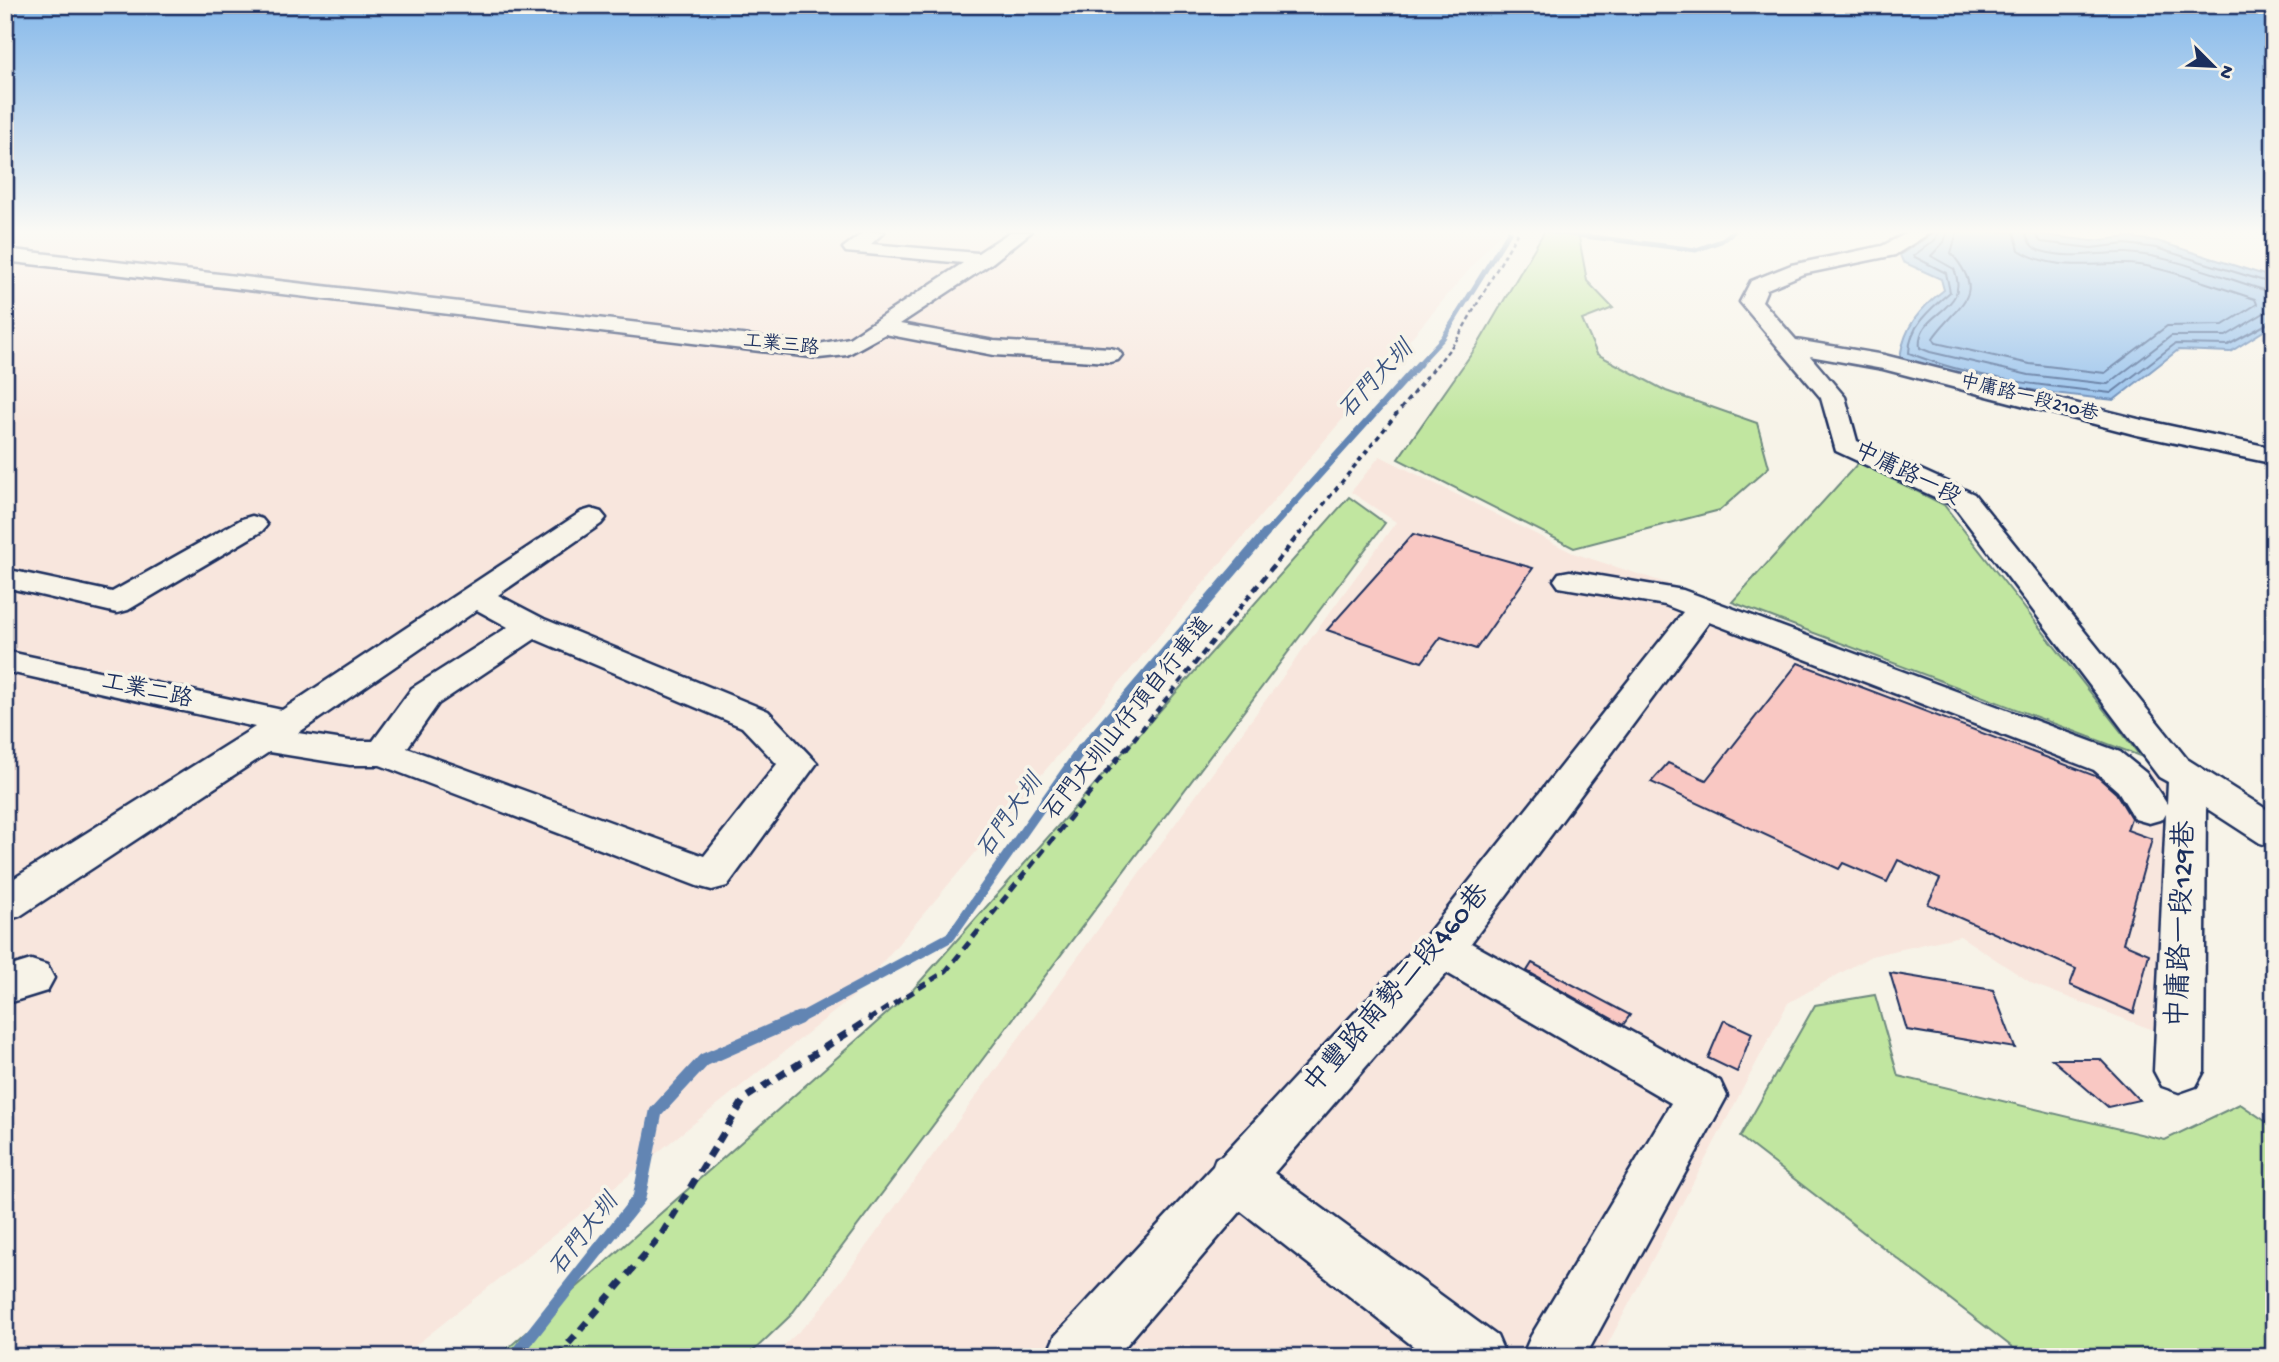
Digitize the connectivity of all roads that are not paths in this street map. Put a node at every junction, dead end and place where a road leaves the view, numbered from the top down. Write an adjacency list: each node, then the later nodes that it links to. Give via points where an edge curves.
1 (349, 296): 4 (street, 工業三路, via 819,351 839,350)
2 (927, 296): 4 (street, 工業三路)
3 (1754, 296): 5 (street, 中庸路一段, via 1751,303)
4 (878, 326): 6 (street, via 995,348)
5 (1791, 346): 7 (street, 中庸路一段210巷, via 1884,362 2137,427); 18 (street, 中庸路一段, via 1833,397 1846,445 1964,500 2173,768)
6 (1110, 355)
7 (2266, 454)
8 (591, 518): 12 (street)
9 (252, 525): 10 (street, via 117,603)
10 (5, 578)
11 (1570, 580): 13 (street, via 1672,597)
12 (475, 596): 14 (street); 16 (street)
13 (1702, 609): 19 (street, via 2108,761 2145,796); 22 (street, 中豐路南勢二段460巷)
14 (532, 626): 17 (street, via 425,696); 17 (street, via 755,719 798,764 712,875)
15 (5, 661): 16 (street, 工業二路)
16 (275, 731): 17 (street, 工業二路, via 350,753); 21 (street)
17 (384, 753)
18 (2187, 777): 20 (street, 中庸路一段); 23 (street, 中庸路一段129巷)
19 (2149, 809)
20 (2274, 833)
21 (5, 905)
22 (1442, 948): 24 (street, 中豐路南勢二段460巷); 27 (street, via 1702,1096)
23 (2179, 1071)
24 (1235, 1175): 25 (street, 中豐路南勢二段460巷); 26 (street)
25 (1076, 1357)
26 (1476, 1357)
27 (1552, 1357)

